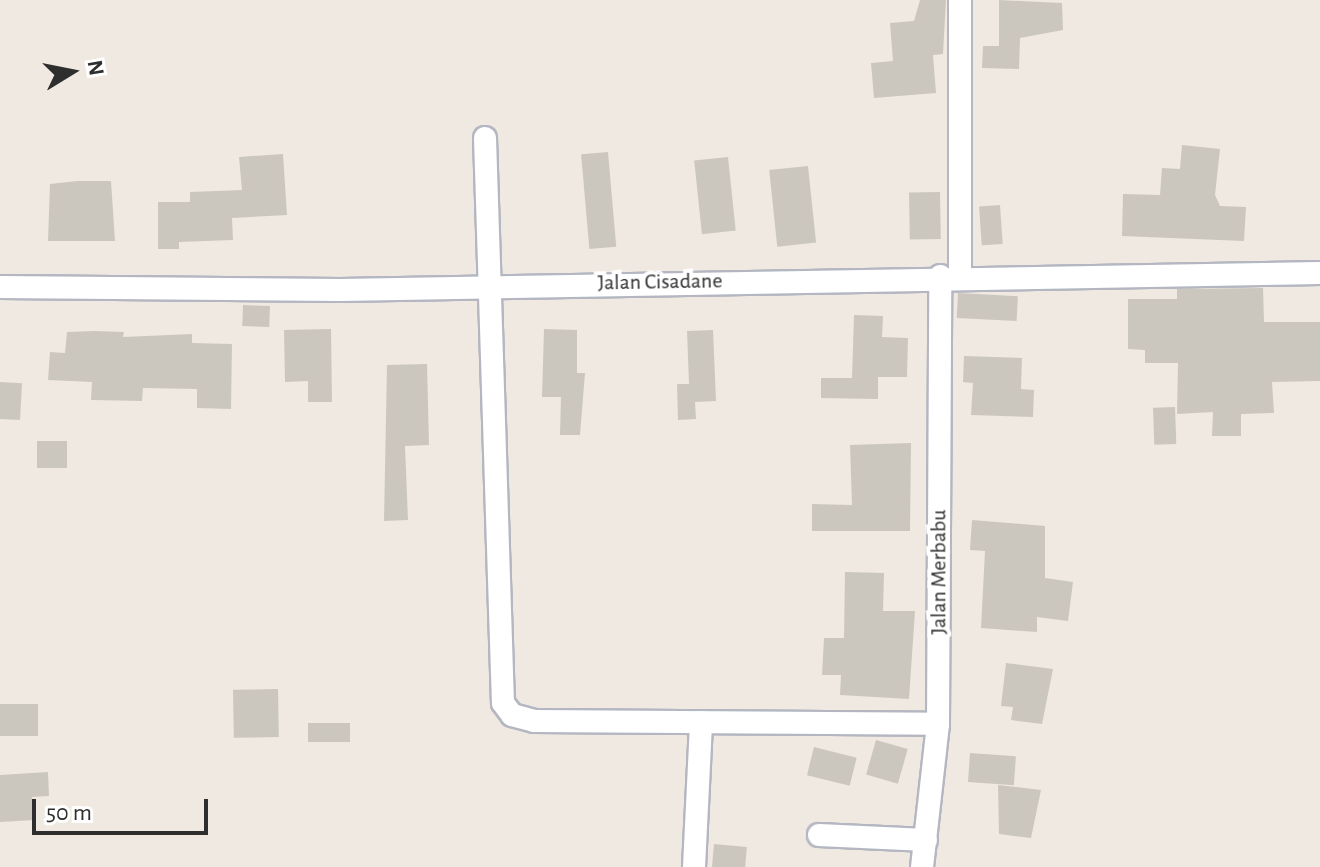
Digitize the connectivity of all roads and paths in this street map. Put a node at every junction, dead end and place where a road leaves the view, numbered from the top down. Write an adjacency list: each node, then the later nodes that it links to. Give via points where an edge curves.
1 (960, 0): 4 (street, Jalan Merbabu)
2 (485, 138): 5 (street)
3 (1320, 273): 4 (street, Jalan Cisadane)
4 (950, 277): 5 (street, Jalan Cisadane); 8 (street, Jalan Merbabu)
5 (490, 286): 6 (street, Jalan Cisadane); 7 (street, via 503,703 512,715 534,721)
6 (0, 287)
7 (701, 722): 8 (street); 11 (street)
8 (938, 724): 10 (street, Jalan Merbabu)
9 (819, 835): 10 (street)
10 (926, 840): 12 (street, Jalan Merbabu)
11 (694, 867)
12 (922, 867)

